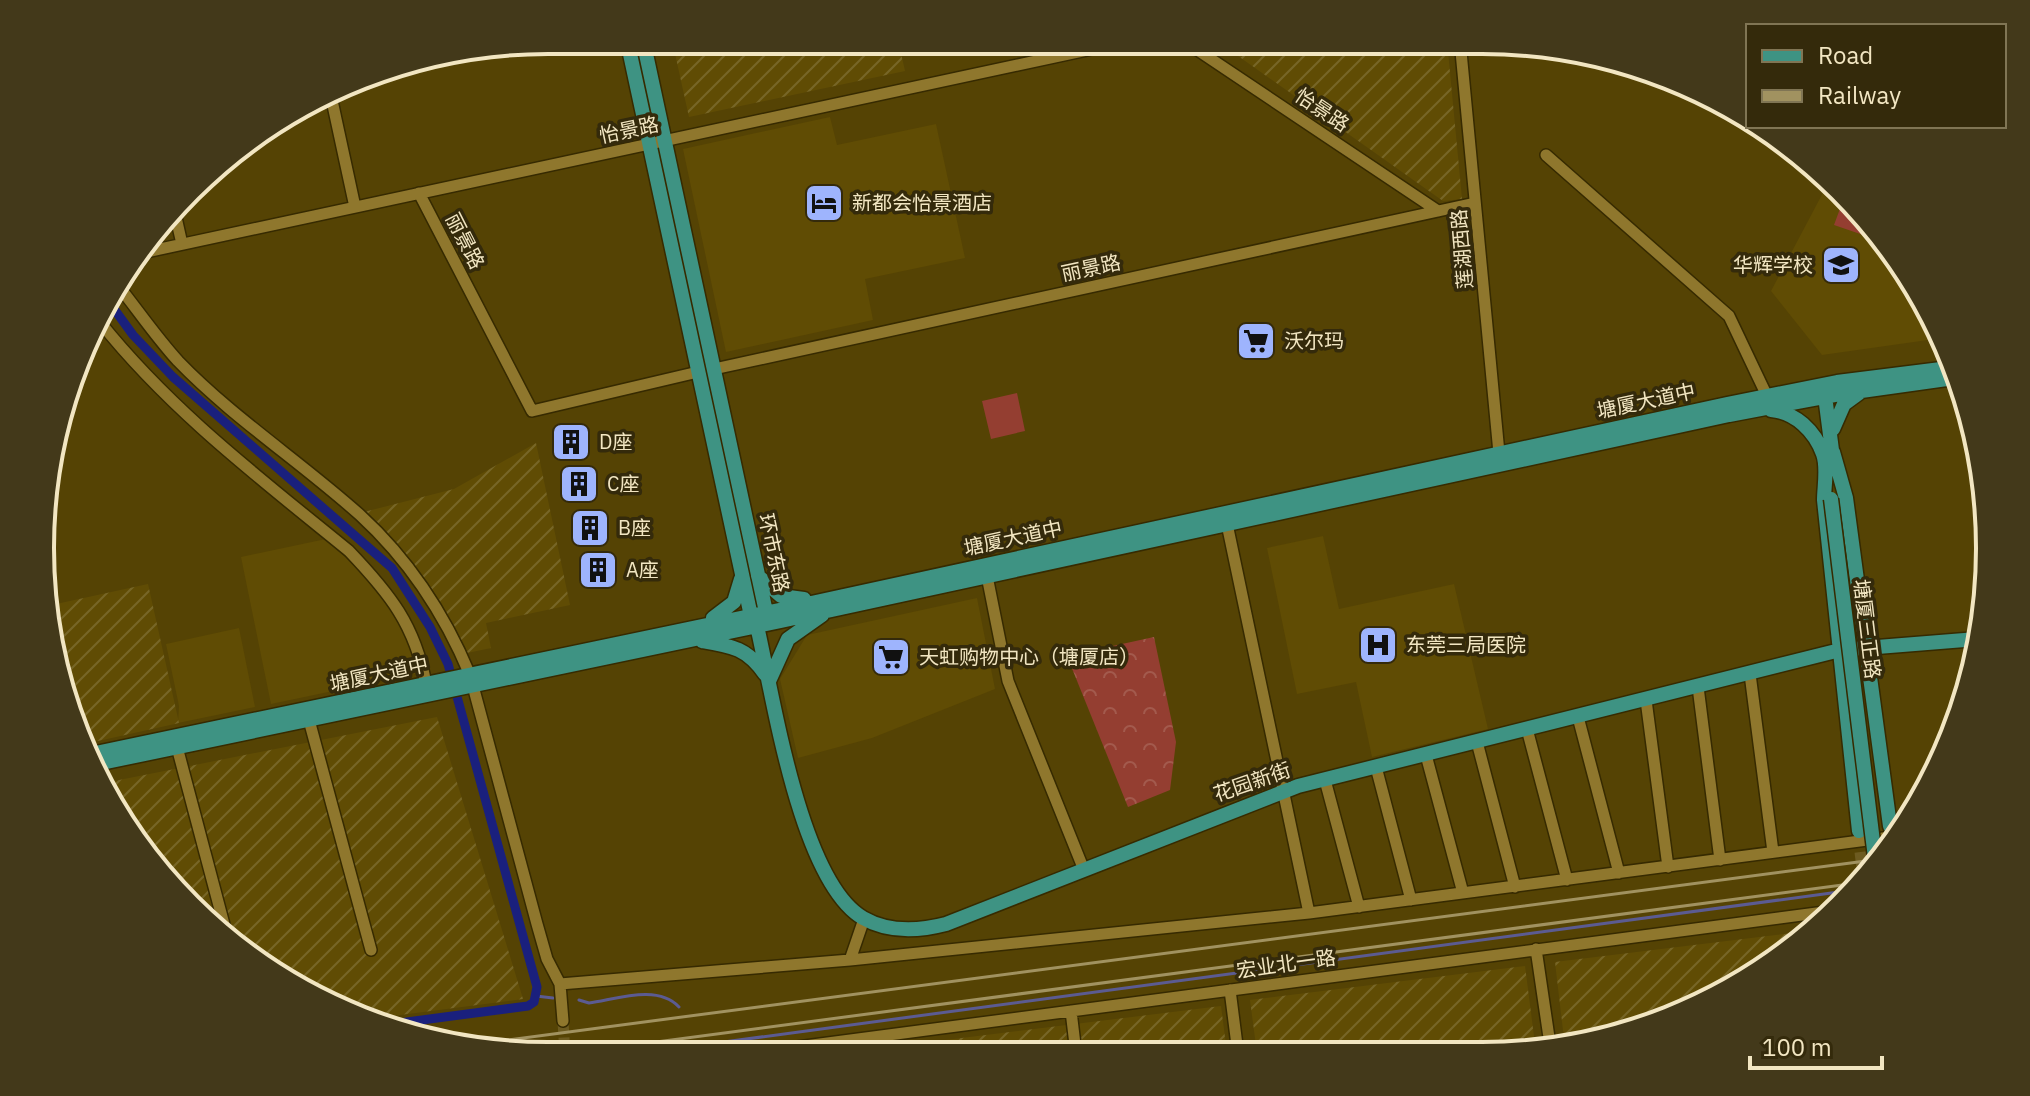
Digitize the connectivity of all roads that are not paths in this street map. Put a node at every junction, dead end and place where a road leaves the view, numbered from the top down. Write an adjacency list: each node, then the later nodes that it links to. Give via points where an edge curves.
1 (630, 54): 8 (main road, 环市东路)
2 (646, 54): 7 (main road, 环市东路)
3 (1069, 54): 7 (street, 怡景路)
4 (1209, 54): 13 (street, 怡景路)
5 (1461, 54): 11 (street, 莲湖西路)
6 (333, 104): 12 (street)
7 (665, 141): 8 (street, 怡景路); 20 (main road, 环市东路)
8 (649, 144): 10 (street, 怡景路); 20 (main road, 环市东路)
9 (1546, 155): 23 (street, via 1729,316)
10 (419, 193): 12 (street, 怡景路); 20 (street, 丽景路, via 532,411)
11 (1475, 203): 13 (street, 丽景路); 27 (street, 莲湖西路)
12 (355, 207): 15 (street, 怡景路)
13 (1438, 211): 20 (street, 丽景路)
14 (177, 222): 15 (street)
15 (182, 244): 16 (street, 怡景路)
16 (154, 250)
17 (125, 294): 41 (street, via 177,359 360,516 393,551 431,601)
18 (106, 329): 43 (street, via 152,383 369,573 409,625)
19 (1942, 369): 23 (main road, 塘厦大道中)
20 (706, 370): 30 (main road, 环市东路); 31 (main road, 环市东路)
21 (1946, 379): 22 (main road, 塘厦大道中)
22 (1866, 390): 24 (main road, 塘厦大道中); 26 (main road, via 1837,413)
23 (1767, 396): 27 (main road, 塘厦大道中)
24 (1820, 397): 25 (main road, 塘厦大道中); 26 (main road, 塘厦三正路)
25 (1755, 410): 26 (main road, via 1791,414); 29 (main road, 塘厦大道中)
26 (1829, 449): 28 (main road, 塘厦三正路); 38 (main road, via 1846,498); 39 (main road, via 1824,500)
27 (1499, 453): 33 (main road, 塘厦大道中)
28 (1835, 498): 60 (main road, 塘厦三正路); 61 (main road, 塘厦三正路, bridge)
29 (1227, 524): 32 (main road, 塘厦大道中); 56 (street)
30 (741, 571): 35 (main road, 环市东路); 36 (main road, via 731,607)
31 (758, 576): 33 (main road, via 787,598); 34 (main road, 环市东路)
32 (987, 576): 33 (main road, 塘厦大道中); 65 (street, via 1008,681)
33 (829, 604): 34 (main road, 塘厦大道中); 35 (main road, 塘厦大道中); 42 (main road, via 788,639)
34 (766, 612): 35 (main road, 塘厦大道中)
35 (754, 621): 36 (main road, 塘厦大道中); 42 (main road)
36 (690, 634): 41 (main road, 塘厦大道中); 42 (main road, via 740,648)
37 (1968, 640): 38 (main road, 花园新街)
38 (1865, 648): 39 (main road, 花园新街); 57 (main road)
39 (1840, 650): 40 (main road, 花园新街); 58 (main road)
40 (1750, 674): 44 (main road, 花园新街); 62 (street)
41 (467, 681): 43 (main road, 塘厦大道中); 79 (street, via 547,959)
42 (769, 681): 74 (main road, via 799,812 827,874 848,906)
43 (433, 687): 47 (main road, 塘厦大道中); 51 (main road, 塘厦大道中)
44 (1698, 687): 45 (main road, 花园新街); 63 (street)
45 (1646, 700): 46 (main road, 花园新街); 64 (street)
46 (1578, 717): 48 (main road, 花园新街); 66 (street)
47 (309, 720): 50 (main road, 塘厦大道中); 77 (street)
48 (1527, 729): 49 (main road, 花园新街); 67 (street)
49 (1477, 742): 52 (main road, 花园新街); 68 (street)
50 (177, 747): 53 (main road, 塘厦大道中); 75 (street)
51 (99, 752)
52 (1426, 755): 54 (main road, 花园新街); 69 (street)
53 (103, 763)
54 (1376, 767): 55 (main road, 花园新街); 70 (street)
55 (1325, 780): 56 (main road, 花园新街); 71 (street)
56 (1284, 792): 65 (main road, 花园新街); 72 (street)
57 (1893, 822)
58 (1859, 831)
59 (1886, 832): 62 (street)
60 (1881, 840)
61 (1874, 849)
62 (1773, 852): 63 (street)
63 (1720, 860): 64 (street)
64 (1668, 867): 66 (street)
65 (1084, 870): 74 (main road, 花园新街, via 921,930)
66 (1619, 873): 67 (street)
67 (1567, 880): 68 (street)
68 (1515, 887): 69 (street)
69 (1463, 893): 70 (street)
70 (1411, 900): 71 (street)
71 (1359, 907): 72 (street)
72 (1309, 913): 78 (street)
73 (1814, 913): 76 (street, 宏业北一路)
74 (864, 919): 78 (street)
75 (223, 920)
76 (1536, 949): 80 (street, 宏业北一路); 83 (street)
77 (371, 950)
78 (850, 960): 79 (street)
79 (560, 984): 82 (street)
80 (1230, 990): 81 (street, 宏业北一路); 86 (street)
81 (1071, 1011): 84 (street, 宏业北一路); 85 (street)
82 (563, 1021)
83 (1549, 1038)
84 (847, 1042)
85 (1075, 1042)
86 (1237, 1042)

